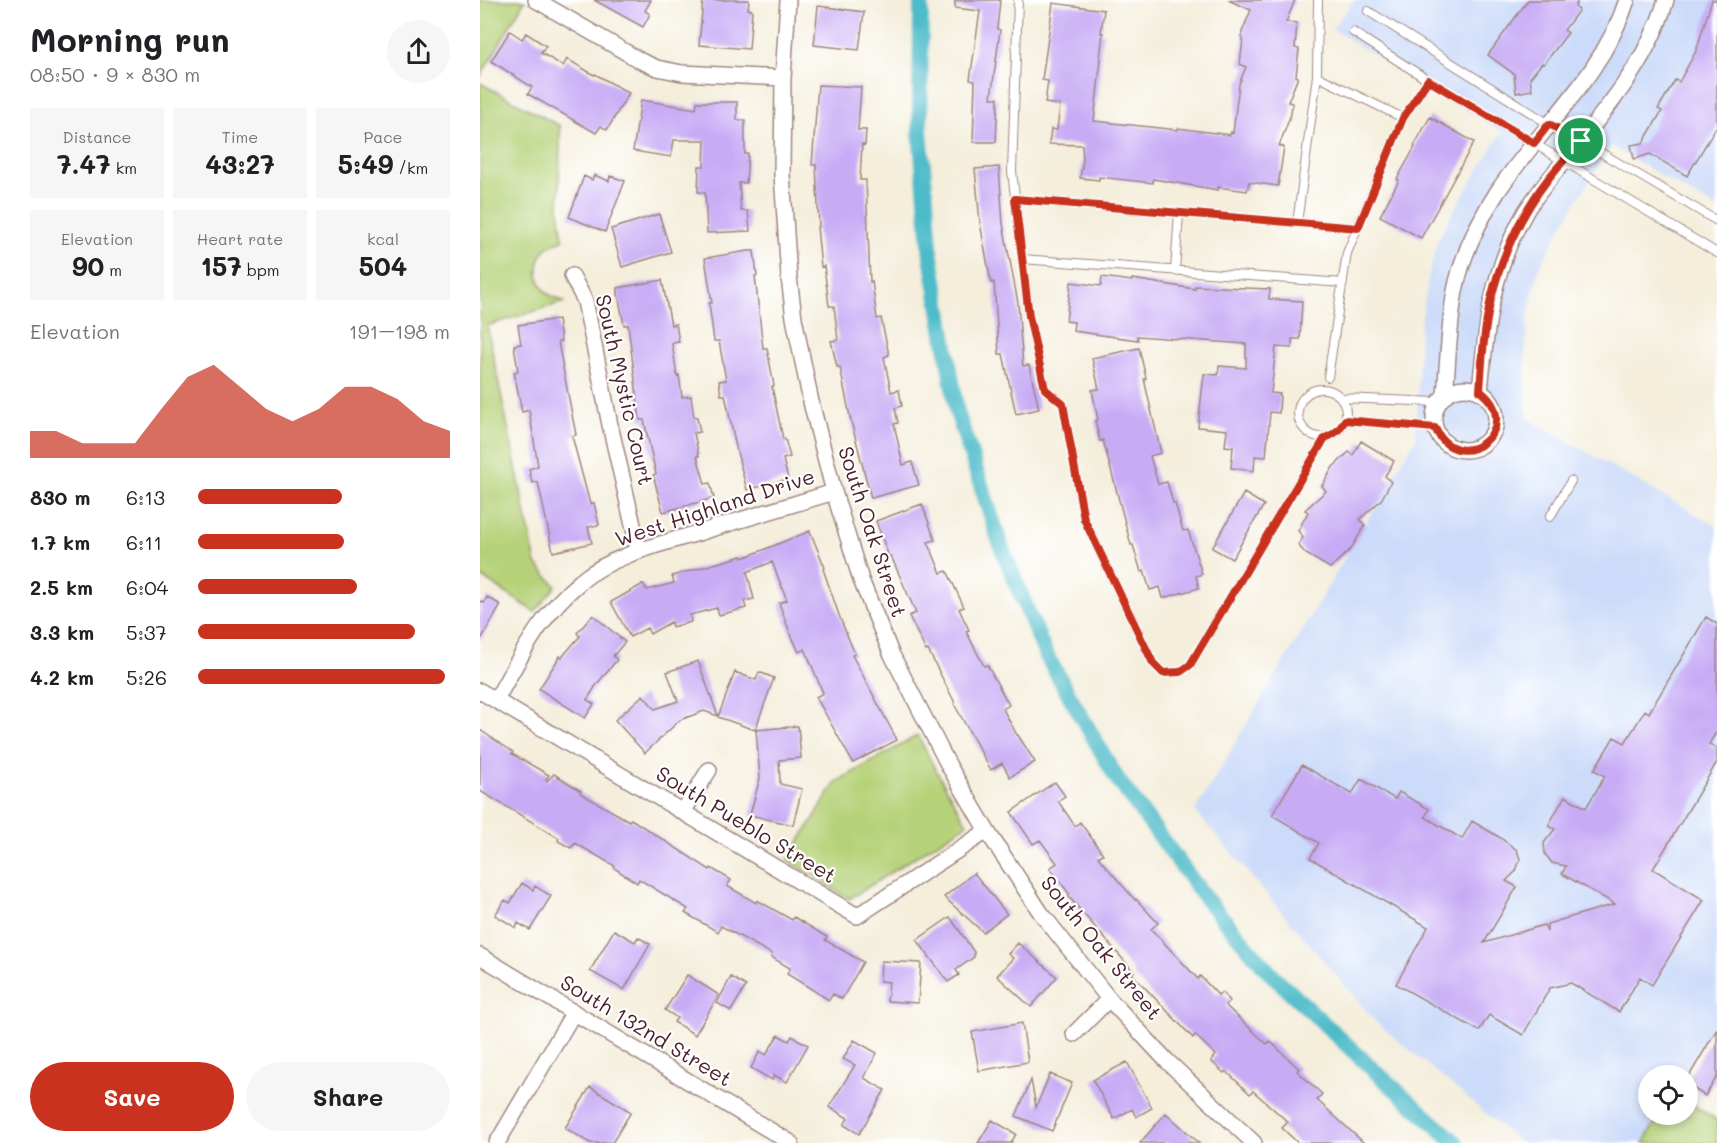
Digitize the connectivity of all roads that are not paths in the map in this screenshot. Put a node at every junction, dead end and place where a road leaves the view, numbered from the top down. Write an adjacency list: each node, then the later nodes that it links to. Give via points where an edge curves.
1 (536, 0): 7 (street)
2 (788, 0): 11 (street, South Oak Street)
3 (1018, 0): 18 (lane, via 1012,171)
4 (1318, 0): 10 (lane)
5 (1627, 0): 14 (street, via 1601,58)
6 (1666, 0): 15 (street, via 1646,51)
7 (555, 5): 11 (street, via 641,62 657,68 682,74)
8 (1368, 11): 14 (lane)
9 (1353, 32): 12 (lane)
10 (1317, 76): 13 (lane); 21 (lane)
11 (783, 78): 36 (street, South Oak Street, via 782,174 790,288 811,402)
12 (1428, 80): 13 (lane); 16 (lane)
13 (1403, 118): 22 (lane)
14 (1549, 124): 15 (lane); 16 (street)
15 (1581, 141): 17 (street); 20 (lane)
16 (1534, 143): 17 (lane); 31 (street, via 1497,193 1466,254 1455,290)
17 (1564, 161): 23 (lane); 29 (street, via 1526,212 1499,273 1484,337)
18 (1015, 199): 19 (lane); 24 (lane)
19 (1179, 213): 21 (lane); 25 (lane)
20 (1717, 221)
21 (1297, 223): 22 (lane)
22 (1358, 228): 27 (lane, via 1347,254)
23 (1717, 253)
24 (1022, 259): 25 (lane); 34 (lane, via 1029,316 1045,389 1063,404 1084,519 1153,663 1163,673 1180,672 1190,665 1318,449)
25 (1175, 271): 27 (lane)
26 (572, 276): 38 (street, South Mystic Court, via 585,301)
27 (1343, 283): 28 (lane)
28 (1327, 389): 30 (lane); 34 (lane, via 1308,393 1297,414 1303,429)
29 (1480, 391): 31 (street, via 1462,387); 33 (street, via 1494,405 1496,415 1496,425 1488,440 1461,450 1442,440)
30 (1342, 398): 31 (lane); 32 (lane)
31 (1441, 399): 33 (street, via 1435,411)
32 (1345, 420): 33 (lane); 34 (lane, via 1332,435)
33 (1435, 428)
34 (1321, 437)
35 (1571, 481): 37 (lane)
36 (834, 492): 38 (street, West Highland Drive); 43 (street, South Oak Street, via 861,580 891,652)
37 (1550, 517)
38 (639, 551): 40 (street, West Highland Drive, via 581,580 549,613)
39 (480, 691): 40 (street, South Pueblo Street)
40 (496, 700): 42 (street, South Pueblo Street)
41 (709, 770): 42 (street)
42 (683, 812): 43 (street, South Pueblo Street, via 857,916)
43 (987, 831): 45 (street, South Oak Street, via 1041,913)
44 (480, 956): 46 (street, South 132nd Street)
45 (1109, 999): 47 (street); 50 (street, South Oak Street, via 1167,1061)
46 (573, 1012): 48 (street); 49 (street, South 132nd Street)
47 (1074, 1034)
48 (496, 1143)
49 (791, 1143)
50 (1254, 1143)

